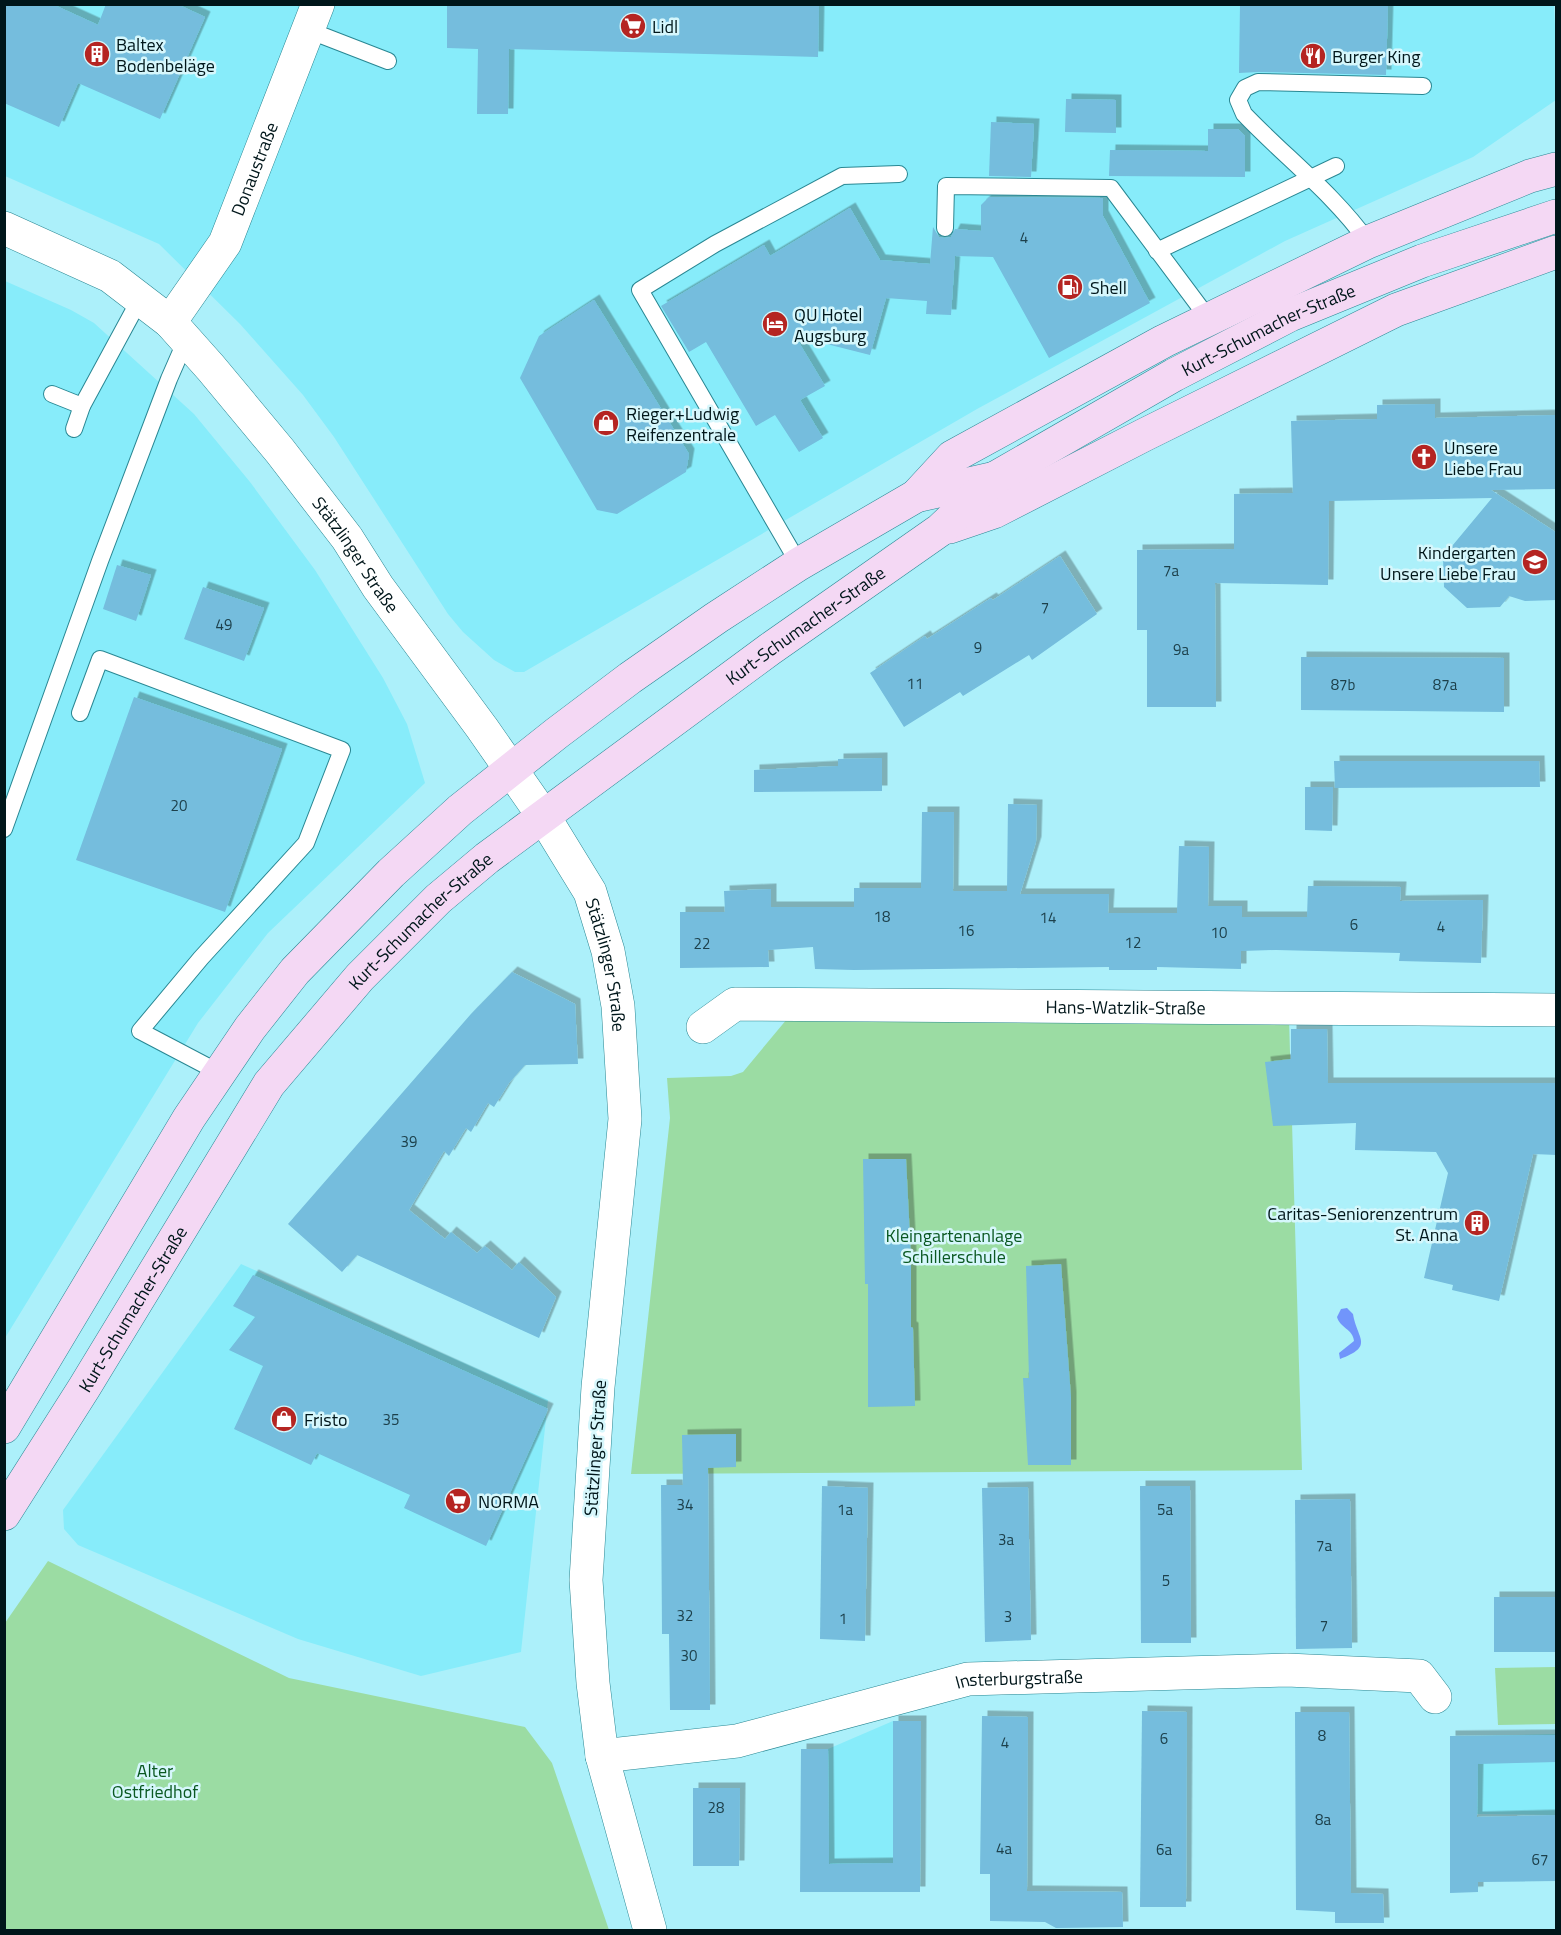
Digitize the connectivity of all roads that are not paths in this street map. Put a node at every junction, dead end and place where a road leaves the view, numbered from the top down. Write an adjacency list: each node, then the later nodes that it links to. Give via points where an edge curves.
1 (313, 17): 2 (lane); 16 (street, Donaustraße, via 225,243)
2 (388, 61)
3 (1423, 86): 7 (lane, via 1258,82 1245,88 1238,100 1244,114)
4 (1336, 166): 7 (lane)
5 (1557, 169): 11 (main road, via 1530,176)
6 (899, 174): 23 (lane, via 842,176 715,244 640,290)
7 (1312, 178): 11 (lane); 12 (lane)
8 (1557, 216): 20 (main road, Kurt-Schumacher-Straße, via 1422,261 1290,315 1174,375)
9 (4, 228): 14 (street, Stätzlinger Straße, via 110,276)
10 (945, 228): 12 (lane, via 946,186 1111,188)
11 (1368, 243): 15 (main road)
12 (1157, 251): 15 (lane)
13 (1557, 252): 22 (main road, via 1396,310 994,512)
14 (140, 299): 16 (street, Stätzlinger Straße); 18 (lane)
15 (1208, 318): 21 (main road, via 952,457)
16 (178, 331): 25 (street, Stätzlinger Straße, via 280,451 347,538); 27 (lane, via 169,379)
17 (52, 394): 18 (lane)
18 (82, 406): 19 (lane)
19 (74, 429)
20 (995, 478): 21 (main road, Kurt-Schumacher-Straße); 22 (main road, Kurt-Schumacher-Straße)
21 (916, 496): 23 (main road, Kurt-Schumacher-Straße)
22 (940, 531): 26 (main road, Kurt-Schumacher-Straße, via 816,615)
23 (799, 564): 25 (main road, Kurt-Schumacher-Straße, via 630,678)
24 (80, 713): 30 (lane, via 100,659 342,750 306,843 140,1031)
25 (510, 770): 26 (street, Stätzlinger Straße); 30 (main road, Kurt-Schumacher-Straße, via 391,873 295,971)
26 (544, 817): 32 (main road, Kurt-Schumacher-Straße, via 487,858 395,940 269,1084); 34 (street, Stätzlinger Straße, via 590,892 608,951 618,1017 625,1119 598,1387 586,1580)
27 (4, 829)
28 (1557, 1010): 29 (street, Hans-Watzlik-Straße, via 735,1004)
29 (704, 1027)
30 (220, 1073): 31 (main road, Kurt-Schumacher-Straße, via 189,1118)
31 (4, 1427)
32 (4, 1514)
33 (1435, 1697): 34 (street, Insterburgstraße, via 1419,1676 1287,1670 968,1679 737,1741)
34 (602, 1756): 35 (street, Stätzlinger Straße)
35 (650, 1930)

